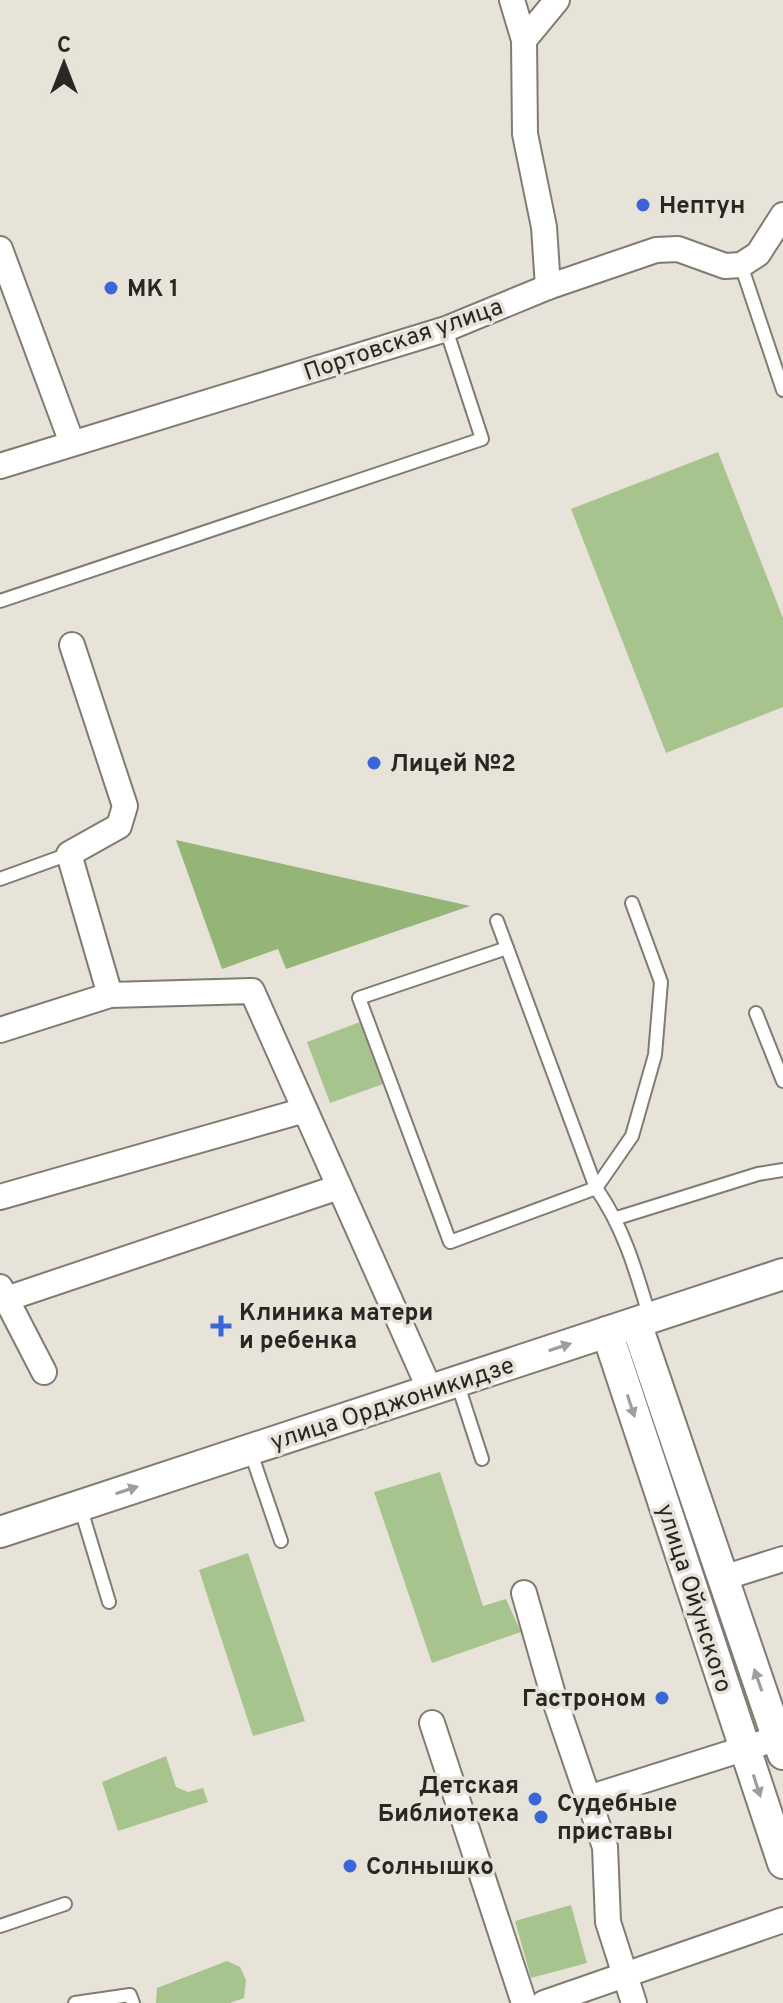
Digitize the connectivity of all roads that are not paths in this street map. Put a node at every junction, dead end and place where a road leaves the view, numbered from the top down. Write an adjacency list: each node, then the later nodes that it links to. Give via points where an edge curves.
1 (512, 0): 3 (street)
2 (557, 0): 3 (street)
3 (524, 40): 7 (street, via 525,134 544,227)
4 (783, 215): 6 (street, via 758,254)
5 (0, 249): 10 (street)
6 (741, 265): 7 (street, Портовская улица, via 725,266 678,249 656,250); 9 (lane)
7 (548, 287): 8 (street, Портовская улица)
8 (446, 329): 10 (street, Портовская улица); 12 (lane, via 482,439)
9 (783, 390)
10 (72, 443): 11 (street, Портовская улица)
11 (0, 466)
12 (0, 601)
13 (72, 645): 14 (street, via 125,806 119,826)
14 (69, 854): 15 (lane); 19 (street)
15 (0, 879)
16 (632, 903): 26 (lane, via 661,982 655,1055 632,1136)
17 (497, 921): 18 (lane)
18 (507, 948): 26 (lane); 26 (lane, via 359,998 450,1242)
19 (110, 995): 21 (street); 23 (street, via 252,991)
20 (756, 1013): 22 (lane)
21 (0, 1030)
22 (783, 1081)
23 (305, 1110): 25 (street); 27 (street)
24 (783, 1170): 28 (lane)
25 (339, 1187): 30 (street); 34 (street)
26 (596, 1188): 28 (lane)
27 (0, 1197)
28 (617, 1218): 31 (lane)
29 (783, 1274): 31 (street, улица Орджоникидзе)
30 (3, 1293): 33 (street)
31 (643, 1320): 32 (street, улица Орджоникидзе); 41 (street, улица Ойунского)
32 (607, 1332): 34 (street, улица Орджоникидзе, one-way to 32); 46 (street, улица Ойунского, one-way to 46)
33 (44, 1372)
34 (443, 1386): 35 (street, улица Орджоникидзе); 36 (lane)
35 (250, 1450): 37 (street, улица Орджоникидзе, one-way to 35); 39 (lane)
36 (482, 1459)
37 (80, 1506): 38 (street, улица Орджоникидзе); 43 (lane)
38 (0, 1532)
39 (281, 1541)
40 (783, 1559): 41 (street)
41 (723, 1578): 45 (street, улица Ойунского, one-way to 41)
42 (524, 1593): 47 (street)
43 (109, 1602)
44 (432, 1723): 55 (street)
45 (780, 1746): 46 (street)
46 (745, 1750): 47 (street); 48 (street, улица Ойунского, one-way to 48)
47 (588, 1798): 52 (street, via 605,1847 608,1922)
48 (783, 1863)
49 (65, 1904): 51 (lane)
50 (783, 1920): 52 (street)
51 (0, 1926)
52 (626, 1978): 56 (street); 57 (street)
53 (75, 2003): 54 (lane, via 130,1995)
54 (133, 2003)
55 (524, 2003)
56 (544, 2003)
57 (634, 2003)

